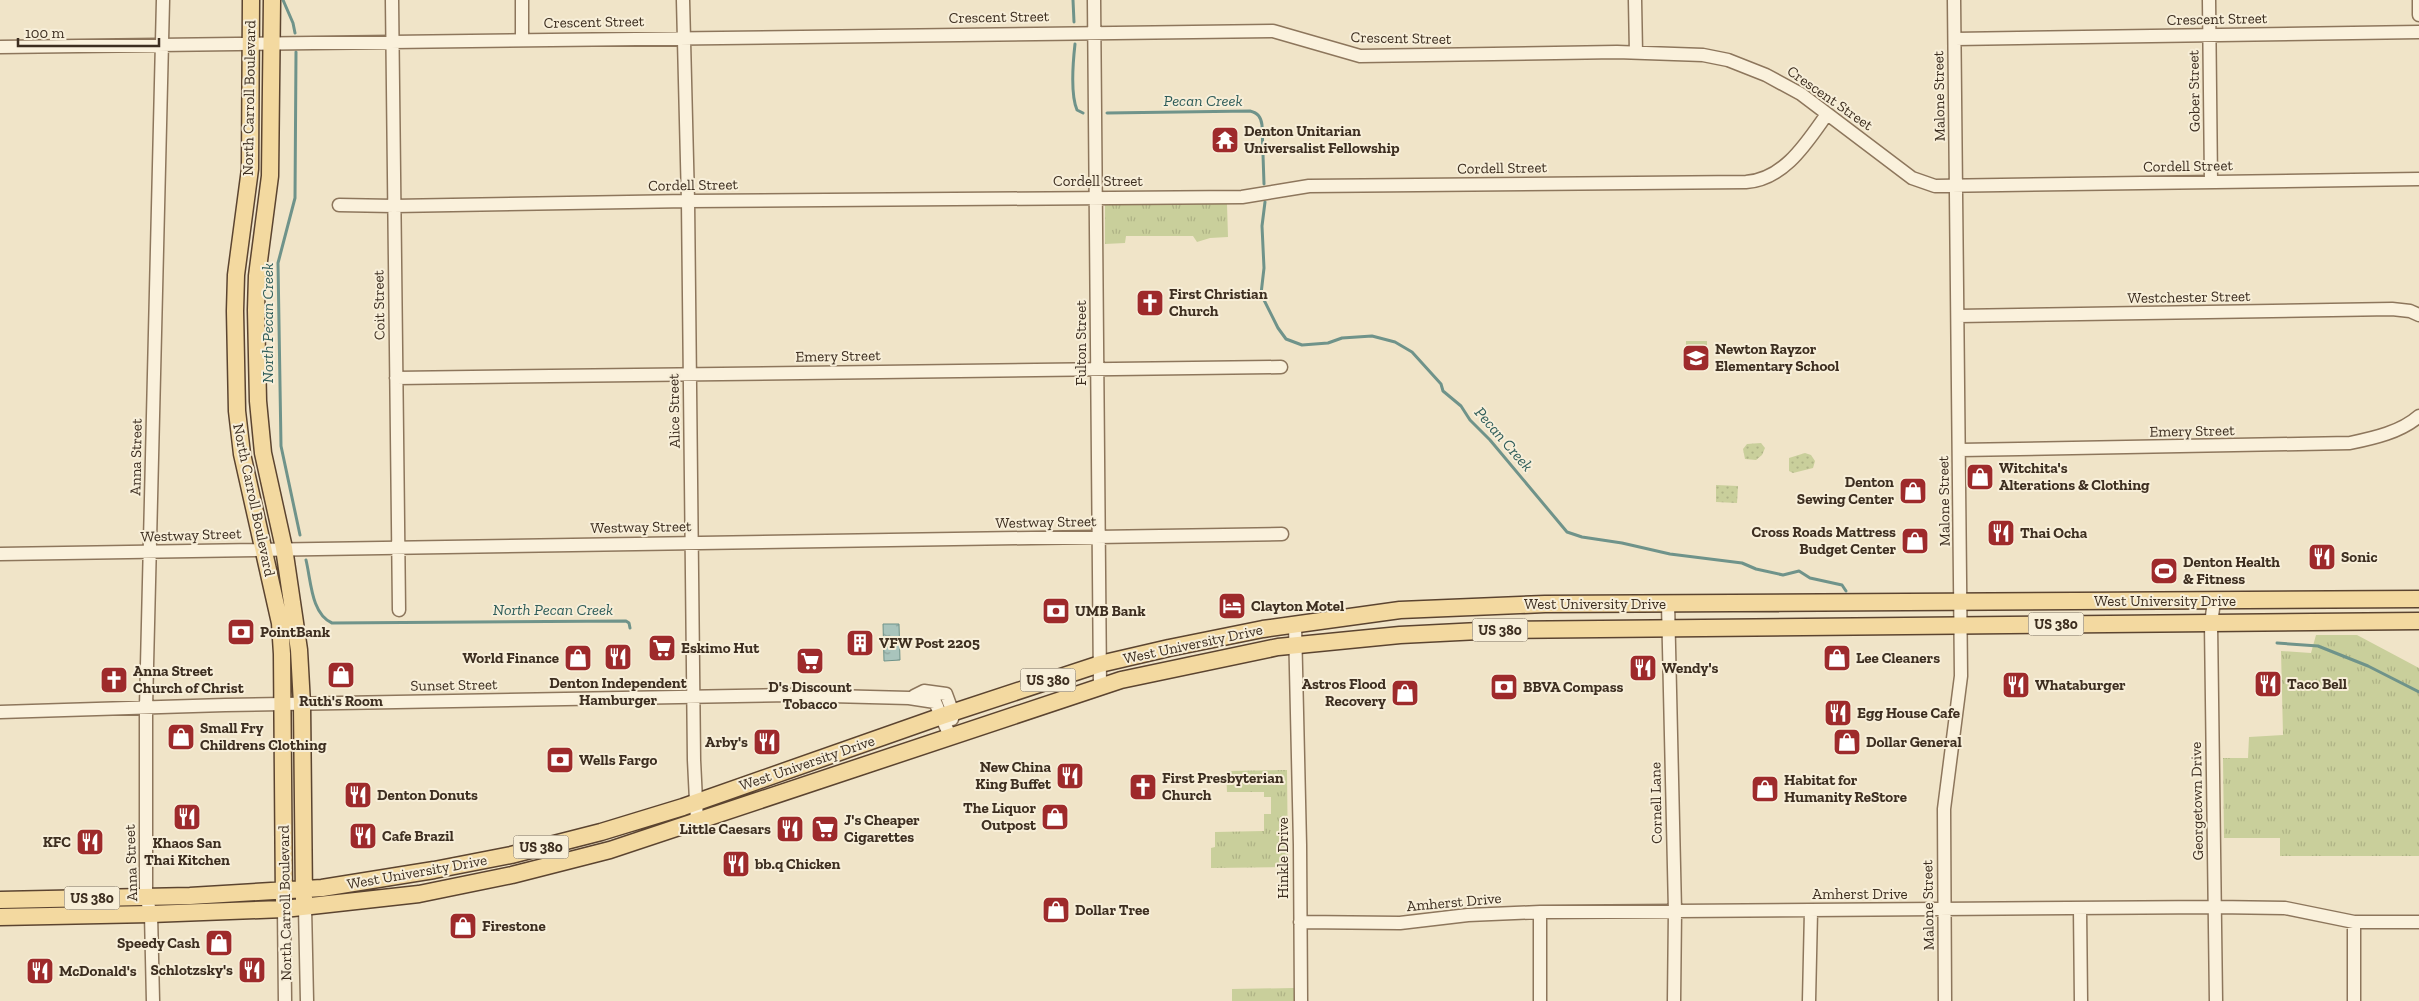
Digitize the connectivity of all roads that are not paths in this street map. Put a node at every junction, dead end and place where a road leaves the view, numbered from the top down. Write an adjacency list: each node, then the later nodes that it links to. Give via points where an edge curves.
1 (163, 0): 22 (street, Anna Street)
2 (251, 0): 21 (main road, North Carroll Boulevard)
3 (272, 0): 20 (main road, North Carroll Boulevard)
4 (392, 0): 19 (street, Coit Street)
5 (522, 0): 18 (street)
6 (683, 0): 16 (street, Alice Street)
7 (1094, 0): 13 (street, Fulton Street)
8 (1635, 0): 24 (street)
9 (1954, 0): 17 (street, Malone Street)
10 (2209, 0): 15 (street, Gober Street)
11 (2419, 0): 12 (street)
12 (2419, 15)
13 (1094, 32): 16 (street, Crescent Street); 24 (street, Crescent Street, via 1273,31 1360,56); 29 (street, Fulton Street)
14 (2419, 32): 15 (street, Crescent Street)
15 (2209, 35): 17 (street, Crescent Street); 27 (street, Gober Street)
16 (683, 37): 18 (street, Crescent Street); 30 (street, Alice Street)
17 (1955, 39): 28 (street, Malone Street)
18 (522, 40): 19 (street, Crescent Street)
19 (392, 41): 20 (street, Crescent Street); 32 (street, Coit Street)
20 (272, 43): 21 (street, Crescent Street); 45 (main road, North Carroll Boulevard, via 270,176 257,276 257,376 260,431)
21 (250, 44): 22 (street, Crescent Street); 46 (main road, North Carroll Boulevard, via 250,169 236,274 236,377 242,454)
22 (162, 45): 23 (street, Crescent Street); 47 (street, Anna Street)
23 (0, 47)
24 (1636, 53): 25 (street, Crescent Street, via 1703,55 1728,60 1778,81)
25 (1827, 114): 28 (street, Crescent Street, via 1912,178 1924,184); 29 (street, Cordell Street, via 1802,149 1767,178 1755,181 1309,186 1242,197)
26 (2419, 179): 27 (street, Cordell Street)
27 (2211, 182): 28 (street, Cordell Street)
28 (1957, 186): 34 (street, Malone Street)
29 (1096, 198): 30 (street, Cordell Street); 36 (street, Fulton Street)
30 (688, 201): 32 (street, Cordell Street); 37 (street, Alice Street)
31 (339, 205): 32 (street, Cordell Street)
32 (394, 206): 38 (street, Coit Street)
33 (2419, 315): 34 (street, Westchester Street, via 2392,310)
34 (1958, 316): 40 (street, Malone Street)
35 (1281, 367): 36 (street, Emery Street)
36 (1097, 369): 37 (street, Emery Street); 42 (street, Fulton Street)
37 (690, 374): 38 (street, Emery Street); 43 (street, Alice Street)
38 (396, 378): 44 (street, Coit Street)
39 (2417, 421): 40 (street, Emery Street, via 2376,438 2335,444)
40 (1960, 450): 50 (street, Malone Street)
41 (1282, 534): 42 (street, Westway Street)
42 (1099, 538): 43 (street, Westway Street); 60 (street, Fulton Street)
43 (691, 542): 44 (street, Westway Street); 62 (street, Alice Street)
44 (398, 547): 45 (street, Westway Street); 53 (street, Coit Street)
45 (284, 548): 46 (street, Westway Street); 64 (main road, North Carroll Boulevard, via 296,617)
46 (264, 549): 47 (street, Westway Street); 63 (main road, North Carroll Boulevard, via 280,623)
47 (150, 552): 48 (street, Westway Street); 65 (street, Anna Street)
48 (0, 554)
49 (2419, 599): 51 (main road, West University Drive / US 380)
50 (1961, 601): 51 (main road, West University Drive / US 380); 52 (main road, West University Drive / US 380); 57 (street, Malone Street)
51 (2214, 601): 56 (street, Georgetown Drive)
52 (1668, 603): 55 (main road, West University Drive / US 380, via 1425,607); 58 (street, Cornell Lane)
53 (399, 610)
54 (2419, 621): 56 (main road, West University Drive / US 380)
55 (1295, 624): 59 (street, Hinkle Drive); 60 (main road, West University Drive / US 380)
56 (2211, 624): 57 (main road, West University Drive / US 380); 76 (street, Georgetown Drive)
57 (1962, 625): 58 (main road, West University Drive / US 380); 79 (street, Malone Street, via 1961,676 1944,809)
58 (1669, 628): 59 (main road, West University Drive / US 380, via 1499,630); 80 (street, Cornell Lane)
59 (1296, 645): 61 (main road, West University Drive / US 380); 85 (street, Hinkle Drive)
60 (1100, 664): 61 (street, Fulton Street); 67 (main road, West University Drive / US 380)
61 (1100, 686): 68 (main road, West University Drive / US 380)
62 (693, 697): 64 (street, Sunset Street); 67 (street, Sunset Street, via 909,698 924,691 940,692 946,694); 69 (street, Alice Street)
63 (283, 704): 64 (street, Sunset Street); 65 (street, Sunset Street); 72 (main road, North Carroll Boulevard)
64 (302, 704): 71 (main road, North Carroll Boulevard)
65 (146, 707): 66 (street, Sunset Street); 73 (street, Anna Street)
66 (0, 712)
67 (947, 714): 68 (street); 69 (main road, West University Drive / US 380)
68 (950, 736): 70 (main road, West University Drive / US 380)
69 (696, 801): 70 (street, Alice Street); 71 (main road, West University Drive / US 380, via 601,832 519,853 406,875)
70 (698, 822): 75 (main road, West University Drive / US 380, via 610,850 512,875 419,894)
71 (304, 889): 72 (main road, West University Drive / US 380); 75 (main road, North Carroll Boulevard)
72 (284, 891): 73 (main road, West University Drive / US 380); 77 (main road, North Carroll Boulevard)
73 (146, 897): 74 (main road, West University Drive / US 380); 83 (street, Anna Street)
74 (0, 900)
75 (304, 907): 77 (main road, West University Drive / US 380); 90 (street, North Carroll Boulevard)
76 (2215, 907): 78 (street, Amherst Drive); 86 (street, Amherst Drive, via 2285,908); 97 (street, Georgetown Drive)
77 (284, 908): 83 (main road, West University Drive / US 380); 89 (street, North Carroll Boulevard)
78 (2080, 908): 79 (street, Amherst Drive); 96 (street)
79 (1944, 910): 81 (street, Amherst Drive); 95 (street, Malone Street)
80 (1675, 911): 81 (street, Amherst Drive); 82 (street, Amherst Drive); 93 (street, Cornell Lane)
81 (1811, 911): 94 (street)
82 (1540, 912): 85 (street, Amherst Drive, via 1468,915 1400,923); 92 (street)
83 (152, 914): 84 (main road, West University Drive / US 380); 88 (street, Anna Street)
84 (0, 916)
85 (1300, 922): 91 (street, Hinkle Drive)
86 (2354, 922): 87 (street, Amherst Drive); 98 (street)
87 (2419, 922)
88 (153, 1001)
89 (286, 1001)
90 (307, 1001)
91 (1300, 1001)
92 (1540, 1001)
93 (1674, 1001)
94 (1809, 1001)
95 (1945, 1001)
96 (2081, 1001)
97 (2216, 1001)
98 (2354, 1001)

